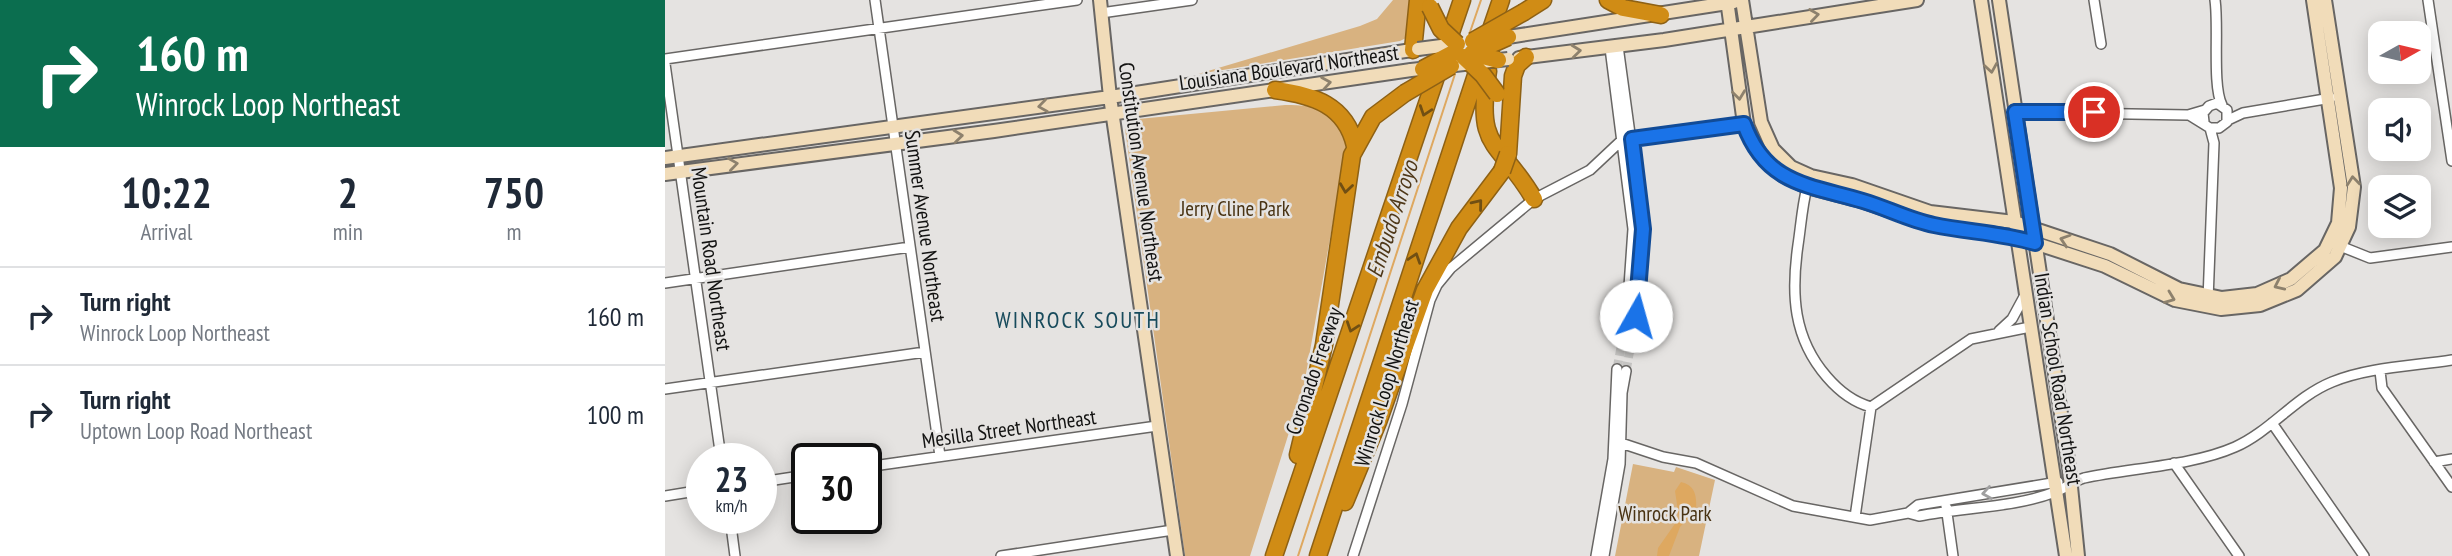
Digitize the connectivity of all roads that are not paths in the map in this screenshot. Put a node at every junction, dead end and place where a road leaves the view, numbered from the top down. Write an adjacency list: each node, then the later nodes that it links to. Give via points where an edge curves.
1 (875, 0): 22 (street, Summer Avenue Northeast)
2 (1077, 0): 22 (street)
3 (1192, 0): 19 (street)
4 (1462, 0): 106 (highway, Coronado Freeway, one-way to 106)
5 (1543, 0): 28 (highway, bridge)
6 (1608, 0): 20 (highway, via 1623,8)
7 (1743, 0): 16 (street); 21 (street)
8 (1917, 0): 21 (street, one-way to 8)
9 (1981, 0): 63 (street, Indian School Road Northeast, one-way to 63)
10 (1999, 0): 41 (street, Indian School Road Northeast)
11 (2094, 0): 25 (street)
12 (2215, 0): 34 (street)
13 (2313, 0): 38 (street)
14 (2325, 0): 36 (street)
15 (2428, 0): 56 (street)
16 (1727, 1): 20 (street); 23 (street)
17 (1426, 2): 27 (highway); 28 (highway, bridge, via 1441,29)
18 (1500, 4): 61 (highway, via 1485,89 1484,123 1493,146); 110 (highway, one-way to 18)
19 (1100, 7): 37 (street, Constitution Avenue Northeast)
20 (1661, 15): 24 (street)
21 (1747, 25): 23 (street); 58 (street, via 1756,104 1764,131 1779,156)
22 (879, 28): 30 (street); 48 (street, Summer Avenue Northeast)
23 (1731, 28): 26 (street); 47 (street, one-way to 47)
24 (1511, 36): 28 (highway, bridge)
25 (2101, 44)
26 (1614, 47): 29 (street, one-way to 26); 50 (street)
27 (1422, 49): 28 (highway, bridge); 37 (street, Louisiana Boulevard Northeast)
28 (1463, 53): 31 (highway, bridge); 33 (highway, bridge); 45 (highway, bridge, via 1497,94); 53 (highway, bridge, via 1373,117)
29 (1526, 57): 31 (street); 45 (highway, via 1513,76)
30 (665, 59)
31 (1503, 60)
32 (665, 64): 54 (street, Mountain Road Northeast)
33 (1417, 69): 35 (street, Louisiana Boulevard Northeast, one-way to 33)
34 (2217, 89): 39 (street); 40 (street)
35 (1275, 90): 42 (street, Louisiana Boulevard Northeast); 53 (highway, via 1303,94 1332,107 1347,123)
36 (2339, 91): 38 (street); 66 (street, one-way to 36, via 2349,227 2354,197)
37 (1110, 97): 42 (street, Constitution Avenue Northeast); 48 (street, Louisiana Boulevard Northeast, one-way to 48)
38 (2328, 100): 43 (street); 66 (street, via 2342,196)
39 (2224, 107): 40 (street); 43 (street); 46 (street)
40 (2207, 108): 44 (street); 49 (street)
41 (2015, 112): 44 (street); 64 (street, Indian School Road Northeast)
42 (1113, 113): 51 (street, Louisiana Boulevard Northeast, one-way to 42); 85 (street, Constitution Avenue Northeast)
43 (2243, 113): 46 (street)
44 (2188, 115): 49 (street)
45 (1510, 123): 110 (highway, one-way to 45, bridge, via 1377,422 1429,281 1459,228 1502,171)
46 (2225, 123): 49 (street); 52 (street)
47 (1744, 124): 50 (street); 58 (street, via 1774,160); 60 (street, via 1768,163)
48 (893, 125): 51 (street, Summer Avenue Northeast); 54 (street, Louisiana Boulevard Northeast)
49 (2207, 125): 52 (street)
50 (1627, 139): 61 (street, Winrock Loop Northeast, via 1590,170); 73 (street, via 1643,229)
51 (895, 143): 57 (street, Louisiana Boulevard Northeast, one-way to 51); 67 (street, Summer Avenue Northeast)
52 (2214, 143): 72 (street)
53 (1355, 146): 106 (highway, one-way to 106, via 1324,345)
54 (679, 156): 55 (street, Louisiana Boulevard Northeast); 57 (street, Mountain Road Northeast)
55 (665, 158)
56 (2452, 161)
57 (680, 171): 59 (street, Louisiana Boulevard Northeast); 69 (street, Mountain Road Northeast)
58 (1798, 171): 62 (street)
59 (665, 174)
60 (1807, 187): 62 (street); 82 (street, via 1794,279 1798,323 1811,355 1829,379 1857,403)
61 (1534, 199): 111 (street, Winrock Loop Northeast, via 1437,285)
62 (1880, 201): 63 (street); 65 (street, via 1933,225)
63 (2014, 222): 64 (street); 65 (street, Indian School Road Northeast)
64 (2033, 236): 65 (street); 72 (street, via 2105,265 2162,295); 93 (street, Indian School Road Northeast)
65 (2016, 237): 71 (street, Indian School Road Northeast)
66 (2336, 244): 68 (street, via 2370,258); 72 (street, via 2317,275 2279,299 2242,309)
67 (910, 247): 69 (street); 76 (street, Summer Avenue Northeast)
68 (2452, 247)
69 (697, 279): 70 (street); 80 (street, Mountain Road Northeast)
70 (665, 283)
71 (2025, 293): 74 (street, Indian School Road Northeast); 75 (street, via 2013,319)
72 (2207, 302)
73 (1632, 316)
74 (2030, 327): 75 (street); 95 (street, Indian School Road Northeast)
75 (1997, 332): 82 (street, via 1971,339)
76 (925, 352): 80 (street); 88 (street, Summer Avenue Northeast)
77 (2452, 360): 79 (street)
78 (1622, 370): 83 (street)
79 (2380, 372): 84 (street, via 2331,382); 90 (street, via 2382,388)
80 (710, 382): 81 (street); 86 (street, Mountain Road Northeast)
81 (665, 388)
82 (1871, 407): 103 (street)
83 (1618, 410): 87 (street); 112 (street)
84 (2272, 423): 91 (street, via 2235,447); 118 (street)
85 (1157, 426): 88 (street, Mesilla Street Northeast); 104 (street, Constitution Avenue Northeast)
86 (719, 443)
87 (1621, 443): 103 (street, via 1696,463 1785,504); 113 (street)
88 (940, 456): 92 (street, Mesilla Street Northeast)
89 (2452, 459): 90 (street)
90 (2434, 462): 94 (street)
91 (2174, 463): 93 (street); 117 (street)
92 (882, 465)
93 (2071, 482): 95 (street); 116 (street, Indian School Road Northeast)
94 (2452, 486)
95 (2055, 487): 98 (street); 99 (street, one-way to 99); 102 (street, Indian School Road Northeast)
96 (686, 493): 97 (street)
97 (665, 496)
98 (2026, 498): 100 (street); 102 (street, via 2048,500)
99 (1945, 500): 100 (street); 101 (street, via 1918,505)
100 (1947, 511): 101 (street, via 1919,516); 114 (street)
101 (1908, 513): 103 (street, via 1877,520)
102 (2059, 513): 115 (street, Indian School Road Northeast)
103 (1855, 517)
104 (1173, 530): 108 (street); 109 (street, Constitution Avenue Northeast)
105 (732, 534): 107 (street)
106 (1276, 550)
107 (735, 556)
108 (1001, 556)
109 (1177, 556)
110 (1320, 556)
111 (1353, 556)
112 (1596, 556)
113 (1604, 556)
114 (1953, 556)
115 (2066, 556)
116 (2078, 556)
117 (2239, 556)
118 (2364, 556)

